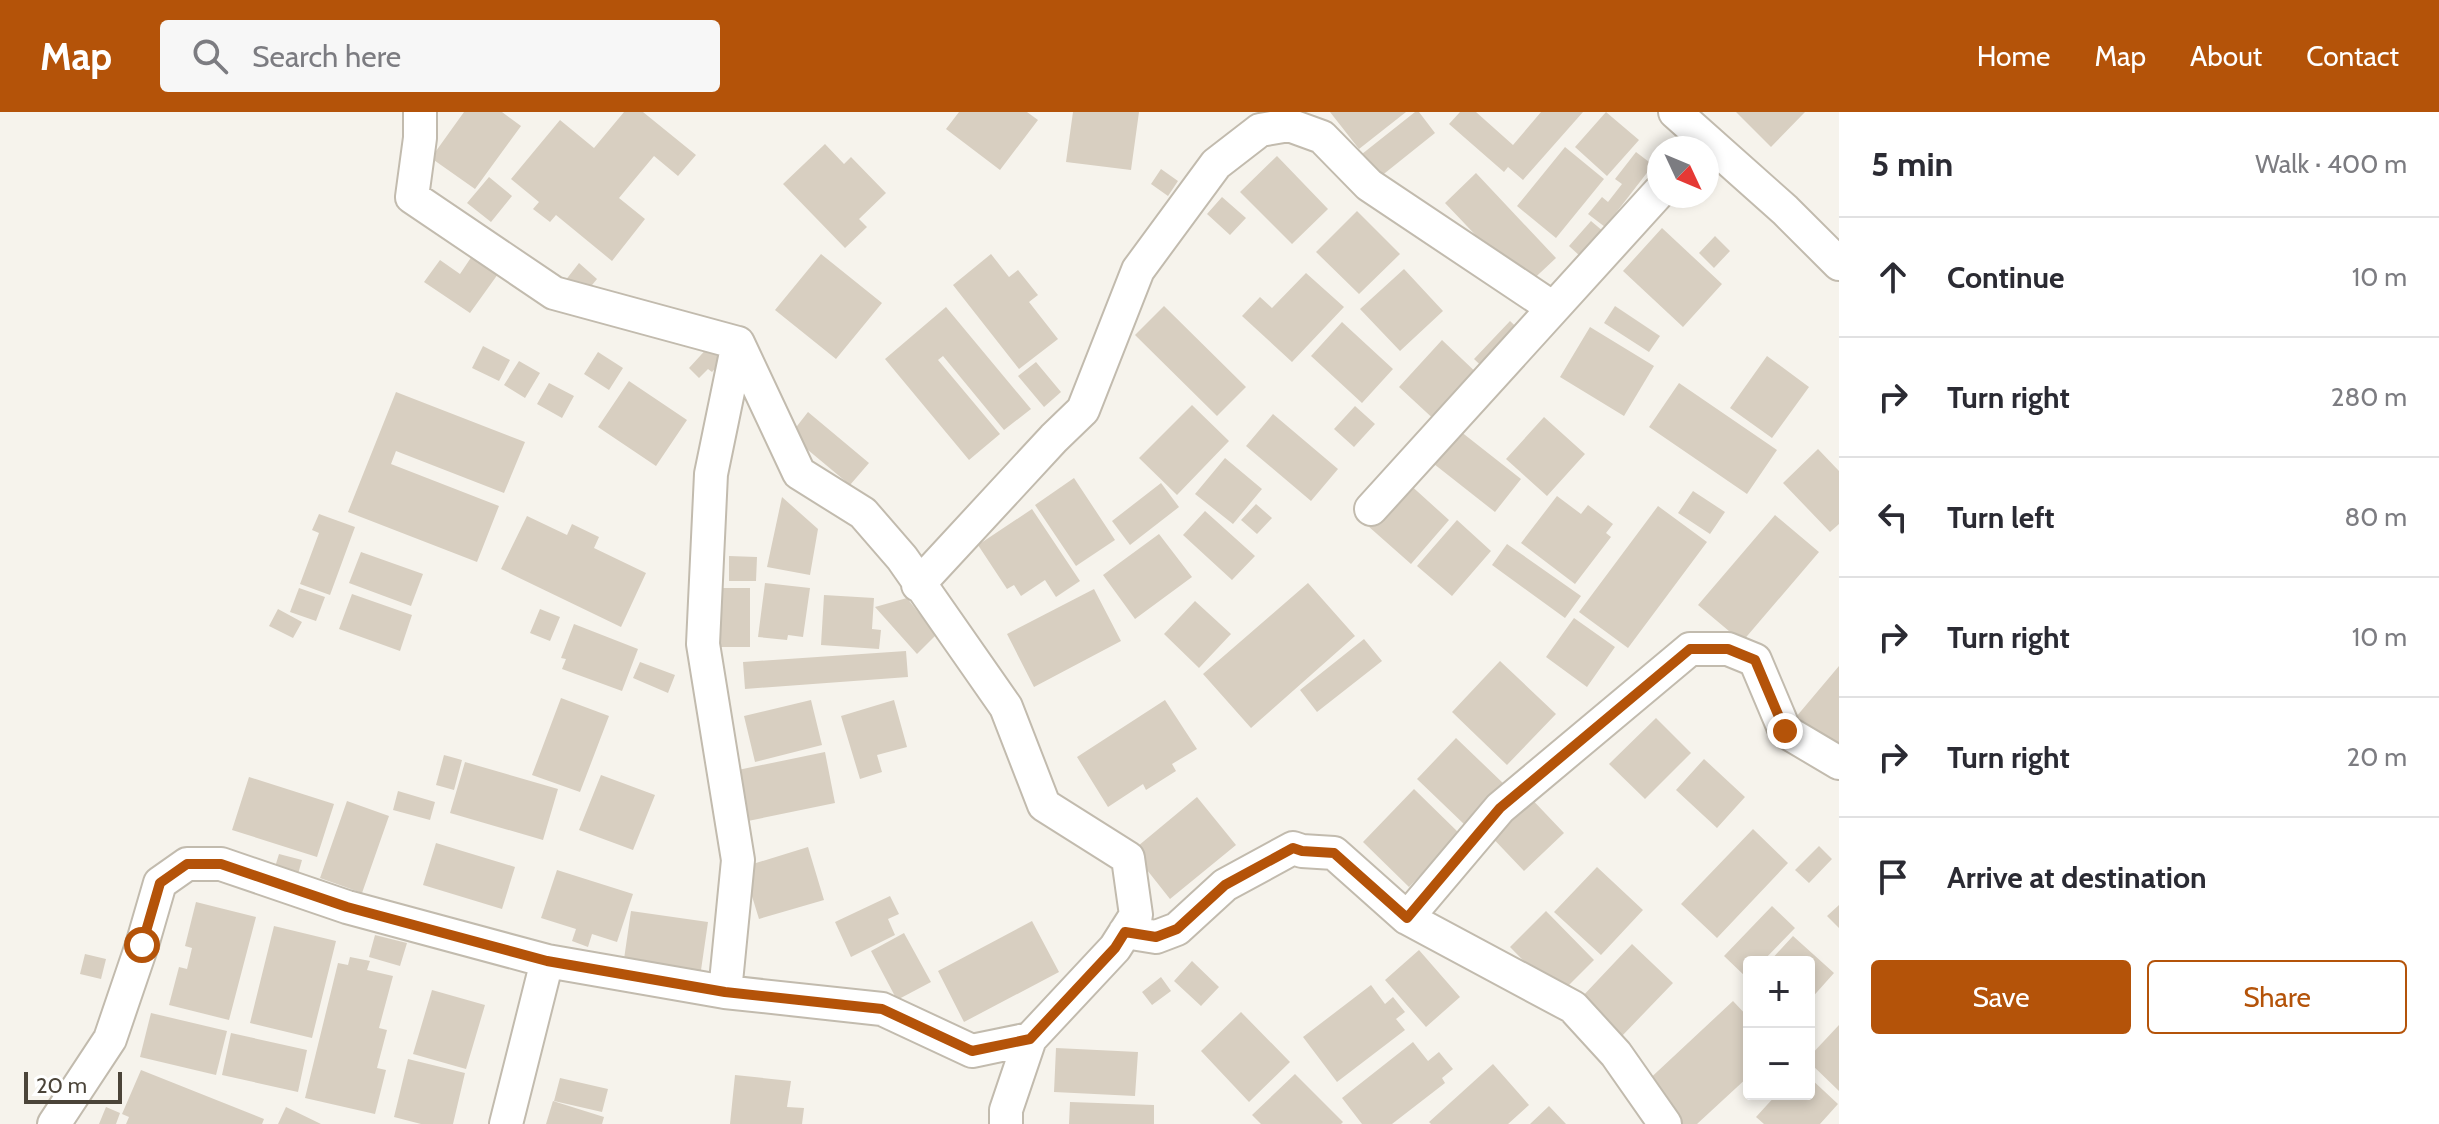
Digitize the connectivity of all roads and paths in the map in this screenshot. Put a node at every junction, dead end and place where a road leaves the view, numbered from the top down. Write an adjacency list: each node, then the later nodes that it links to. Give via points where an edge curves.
1 (420, 112): 8 (street, via 412,197 554,293)
2 (1675, 112): 3 (street)
3 (1695, 136)
4 (1719, 158): 6 (street, via 1785,210)
5 (1647, 205): 7 (street)
6 (1839, 264)
7 (1553, 308): 9 (street); 10 (street, via 1369,185 1322,137 1289,125 1260,130 1216,164 1138,270 1083,410)
8 (738, 343): 10 (street, via 799,473 863,513); 15 (street, via 711,474 703,644 738,860)
9 (1371, 509)
10 (918, 585): 13 (street, via 1006,707 1044,805 1128,858 1136,915)
11 (1839, 763): 12 (street, via 1785,731 1755,660 1728,649 1690,649 1500,808)
12 (1407, 918): 13 (street, via 1334,853 1293,848 1225,885 1177,929 1156,937); 20 (street, via 1573,1007 1616,1054)
13 (1125, 932): 16 (street)
14 (547, 961): 15 (street); 17 (street, via 347,907 221,864 187,864 160,883 110,1039); 18 (street)
15 (725, 992): 16 (street, via 882,1009 972,1051)
16 (1030, 1039): 19 (street)
17 (54, 1124)
18 (506, 1124)
19 (1006, 1124)
20 (1665, 1124)

